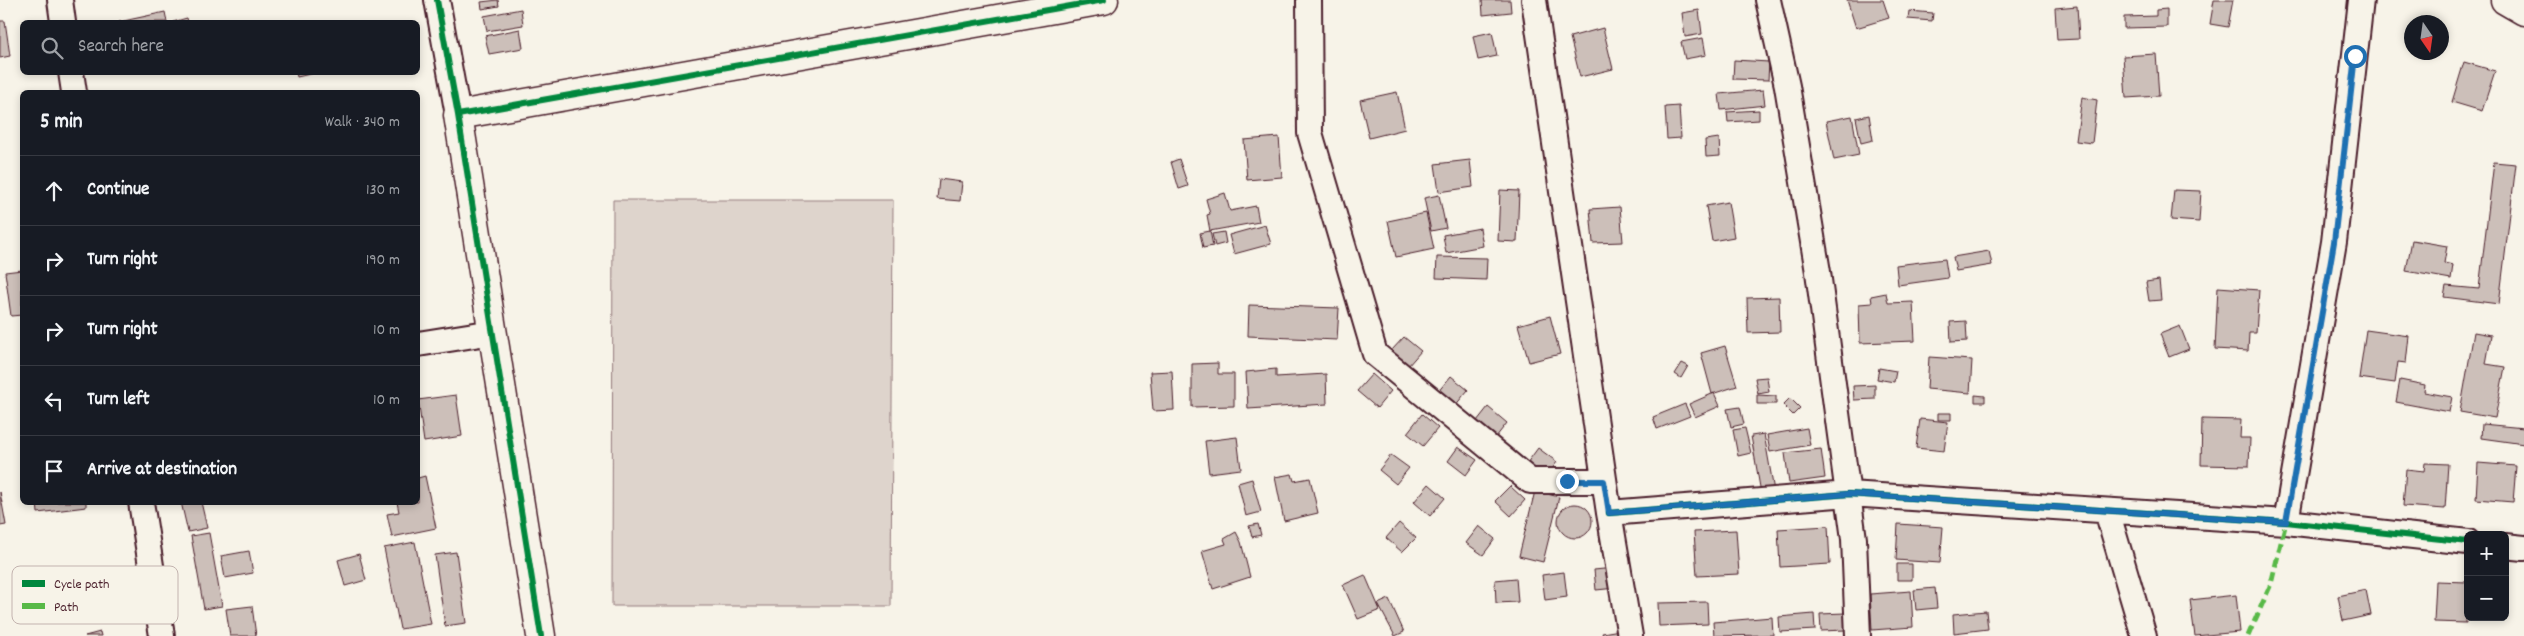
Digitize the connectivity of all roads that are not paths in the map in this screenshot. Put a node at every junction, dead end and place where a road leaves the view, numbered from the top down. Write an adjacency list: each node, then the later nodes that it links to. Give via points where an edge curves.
1 (60, 0): 10 (street)
2 (437, 0): 13 (street)
3 (1104, 0): 13 (street)
4 (1309, 0): 16 (street, via 1310,133 1375,354 1530,481)
5 (1534, 0): 16 (street)
6 (1768, 0): 17 (street, via 1787,86 1818,272)
7 (2361, 0): 21 (street, via 2334,242)
8 (2505, 0): 9 (street)
9 (2524, 11)
10 (63, 20)
11 (71, 75): 12 (street)
12 (74, 90)
13 (458, 115): 14 (street)
14 (493, 332): 15 (street); 26 (street)
15 (420, 344)
16 (1604, 481): 20 (street)
17 (1848, 494): 19 (street); 20 (street); 28 (street, via 1854,539)
18 (141, 505): 25 (street)
19 (2107, 511): 21 (street); 29 (street)
20 (1609, 513): 27 (street)
21 (2286, 522): 22 (street)
22 (2464, 542)
23 (2509, 546): 24 (street)
24 (2524, 548)
25 (151, 566)
26 (541, 636)
27 (1630, 636)
28 (1858, 636)
29 (2144, 636)

